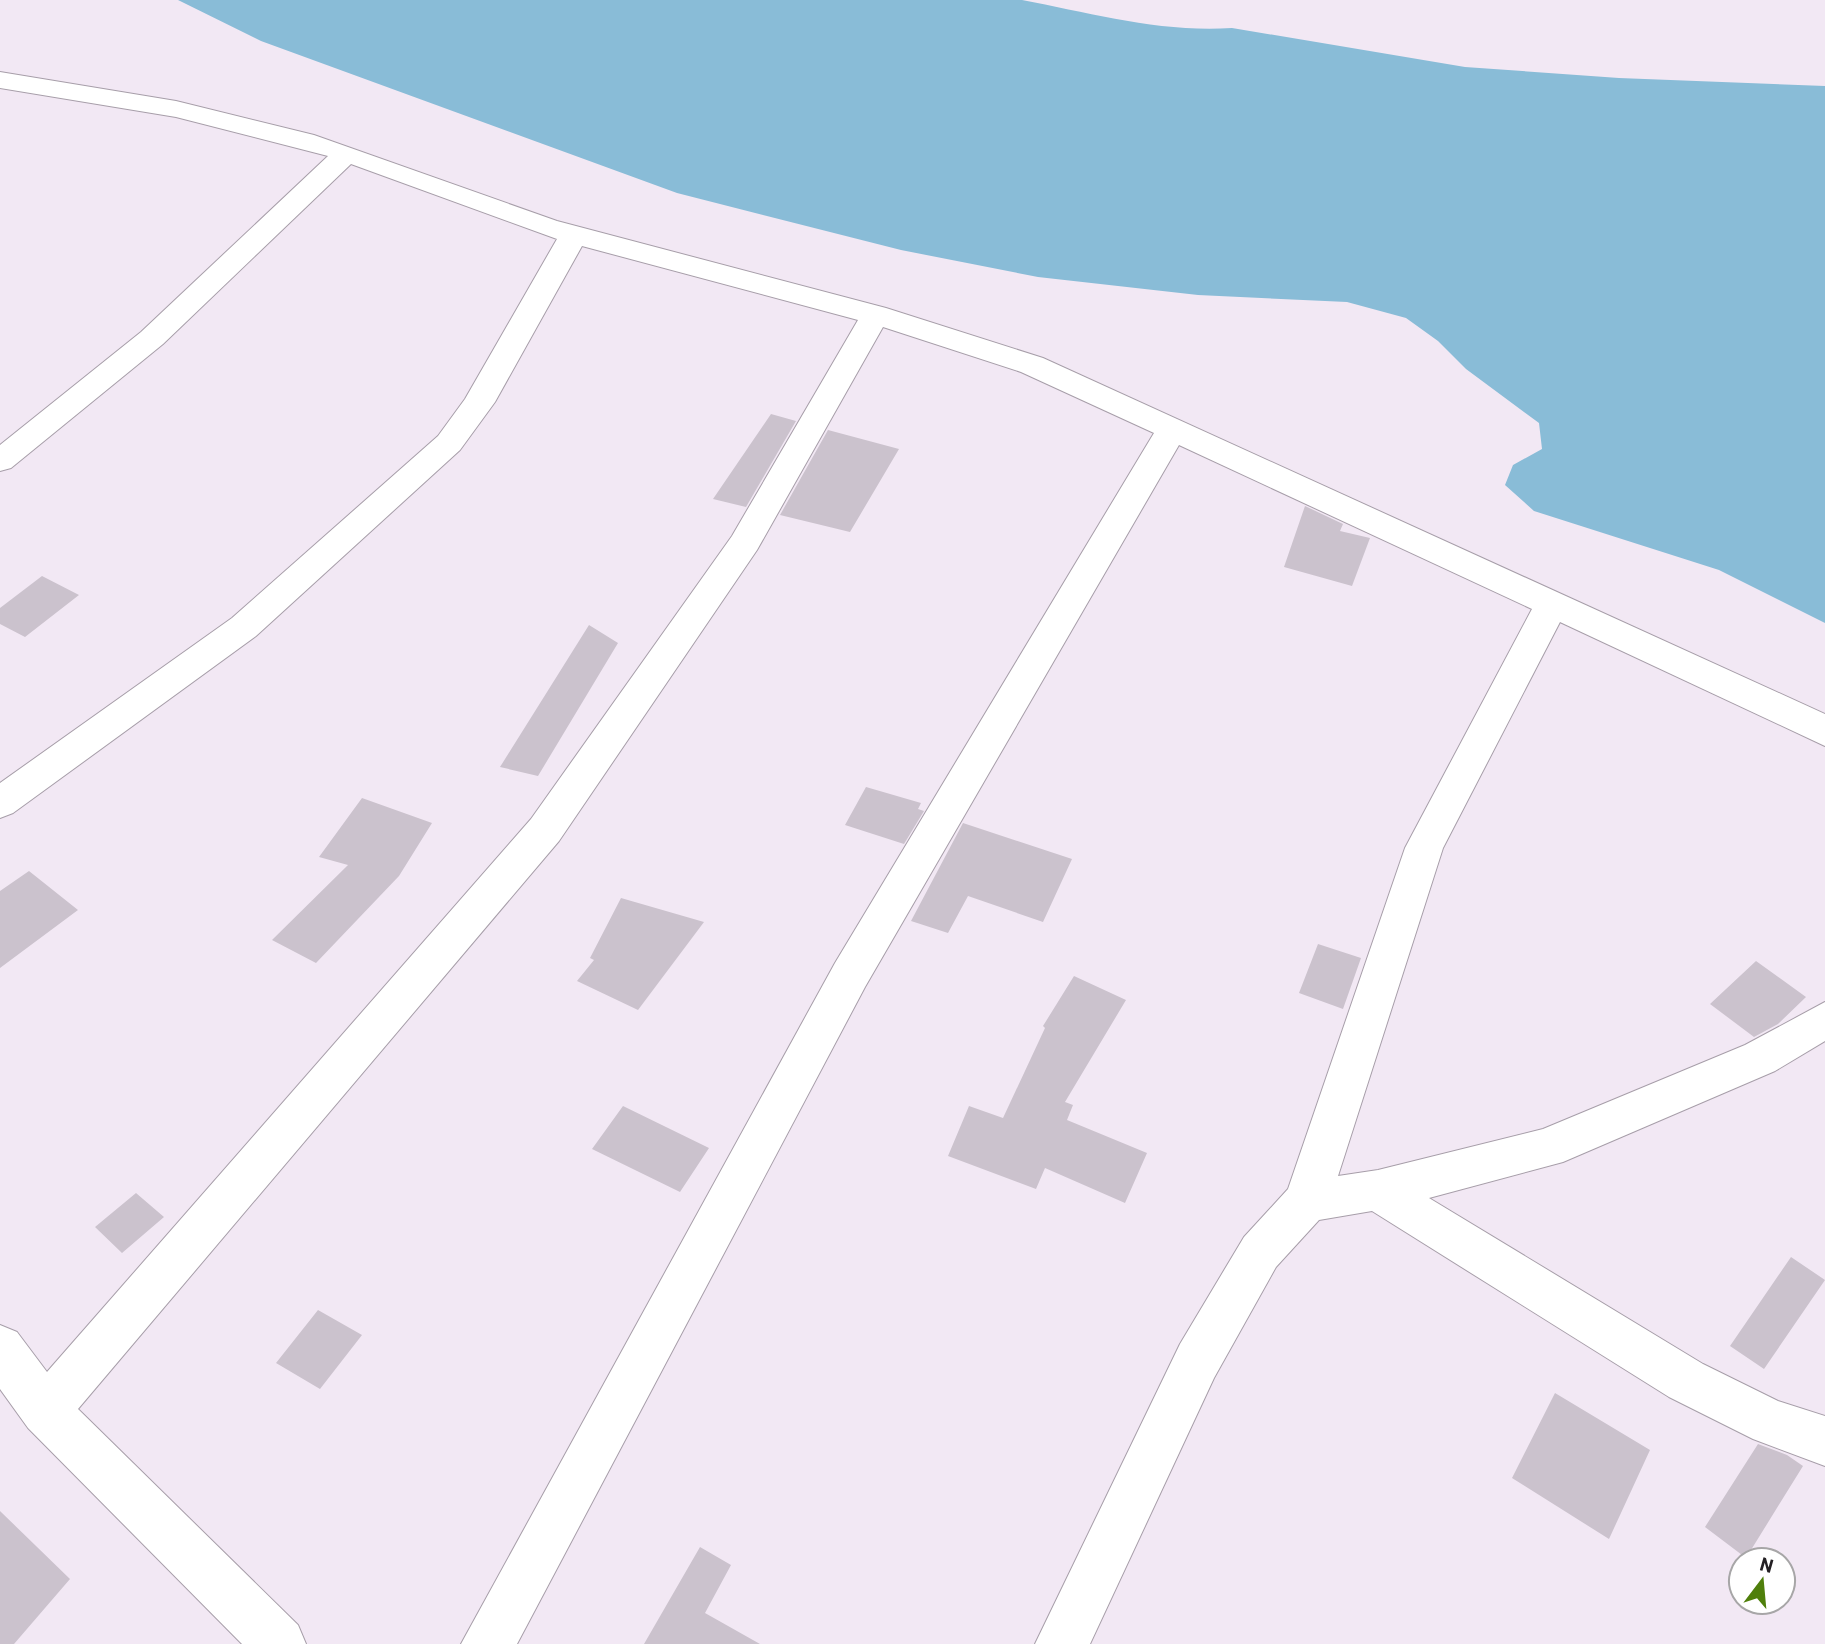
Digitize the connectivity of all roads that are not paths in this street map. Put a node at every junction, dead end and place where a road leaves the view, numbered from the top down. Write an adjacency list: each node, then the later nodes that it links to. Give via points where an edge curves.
1 (0, 80): 2 (street, via 125,98 241,123)
2 (347, 153): 3 (street); 6 (street, via 152,338)
3 (574, 235): 4 (street); 9 (street, via 479,402 449,443 244,626)
4 (876, 314): 5 (street, via 1032,365); 14 (street, via 745,542 544,830)
5 (1172, 429): 7 (street); 17 (street, via 850,975)
6 (0, 461)
7 (1552, 603): 8 (street, via 1807,720); 12 (street, via 1424,848)
8 (1825, 733)
9 (0, 803)
10 (1825, 1020): 11 (street, via 1760,1058 1547,1148)
11 (1378, 1190): 12 (street); 15 (street, via 1671,1373)
12 (1307, 1201): 18 (street, via 1260,1252 1198,1361)
13 (0, 1348): 14 (street)
14 (45, 1411): 16 (street)
15 (1825, 1441)
16 (279, 1644)
17 (488, 1644)
18 (1062, 1644)

